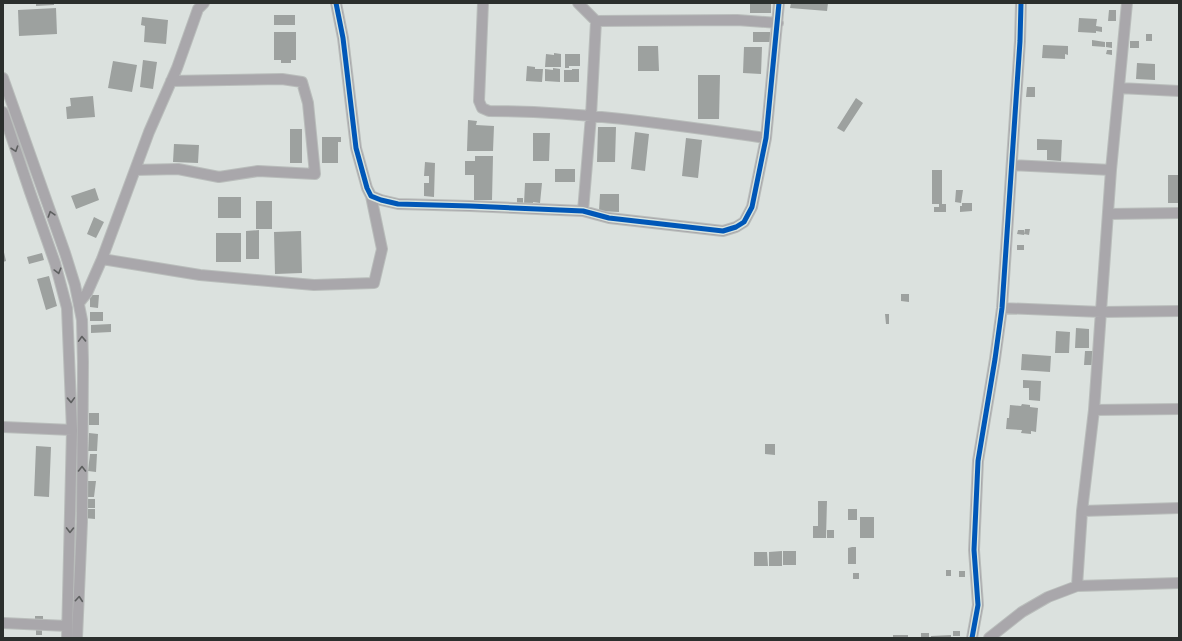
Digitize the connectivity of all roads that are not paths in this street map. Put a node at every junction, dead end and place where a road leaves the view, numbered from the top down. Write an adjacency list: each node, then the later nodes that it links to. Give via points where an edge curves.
1 (204, 3): 11 (street, via 198,9)
2 (336, 3): 20 (street, via 343,38 356,148)
3 (483, 3): 15 (street, via 479,101 482,108 489,111)
4 (578, 3): 8 (street)
5 (779, 3): 9 (street)
6 (1021, 3): 17 (street)
7 (1127, 3): 12 (street)
8 (596, 21): 9 (street, via 737,20); 15 (street)
9 (778, 23): 16 (street)
10 (3, 78): 25 (street, one-way to 10, via 65,253)
11 (171, 81): 18 (street); 18 (street, via 282,79 302,82 308,103 315,174 258,171 219,177 178,169)
12 (1119, 88): 13 (street); 19 (street)
13 (1179, 92)
14 (3, 113): 32 (street, one-way to 32, via 56,263 68,308)
15 (591, 116): 16 (street); 21 (street)
16 (766, 138): 21 (street, via 752,207 744,222 736,227 724,231 609,218)
17 (1012, 165): 19 (street); 26 (street)
18 (135, 170): 24 (street)
19 (1111, 170): 22 (street)
20 (371, 196): 21 (street, via 398,204); 24 (street, via 382,249 374,283 306,284 200,275)
21 (583, 211)
22 (1108, 214): 23 (street); 28 (street)
23 (1179, 214)
24 (102, 259): 25 (street, via 87,293)
25 (79, 303): 40 (street, one-way to 25, via 81,576 83,362)
26 (1002, 308): 28 (street); 41 (street, via 978,461 974,550 978,605)
27 (1179, 311): 28 (street)
28 (1102, 312): 30 (street)
29 (1179, 409): 30 (street)
30 (1094, 410): 34 (street)
31 (3, 427): 32 (street)
32 (72, 430): 38 (street, one-way to 38)
33 (1179, 508): 34 (street)
34 (1082, 511): 36 (street)
35 (1179, 583): 36 (street)
36 (1077, 586): 42 (street, via 1048,597 1022,612)
37 (3, 623): 38 (street)
38 (67, 626): 39 (street)
39 (67, 638)
40 (77, 638)
41 (972, 638)
42 (989, 638)

